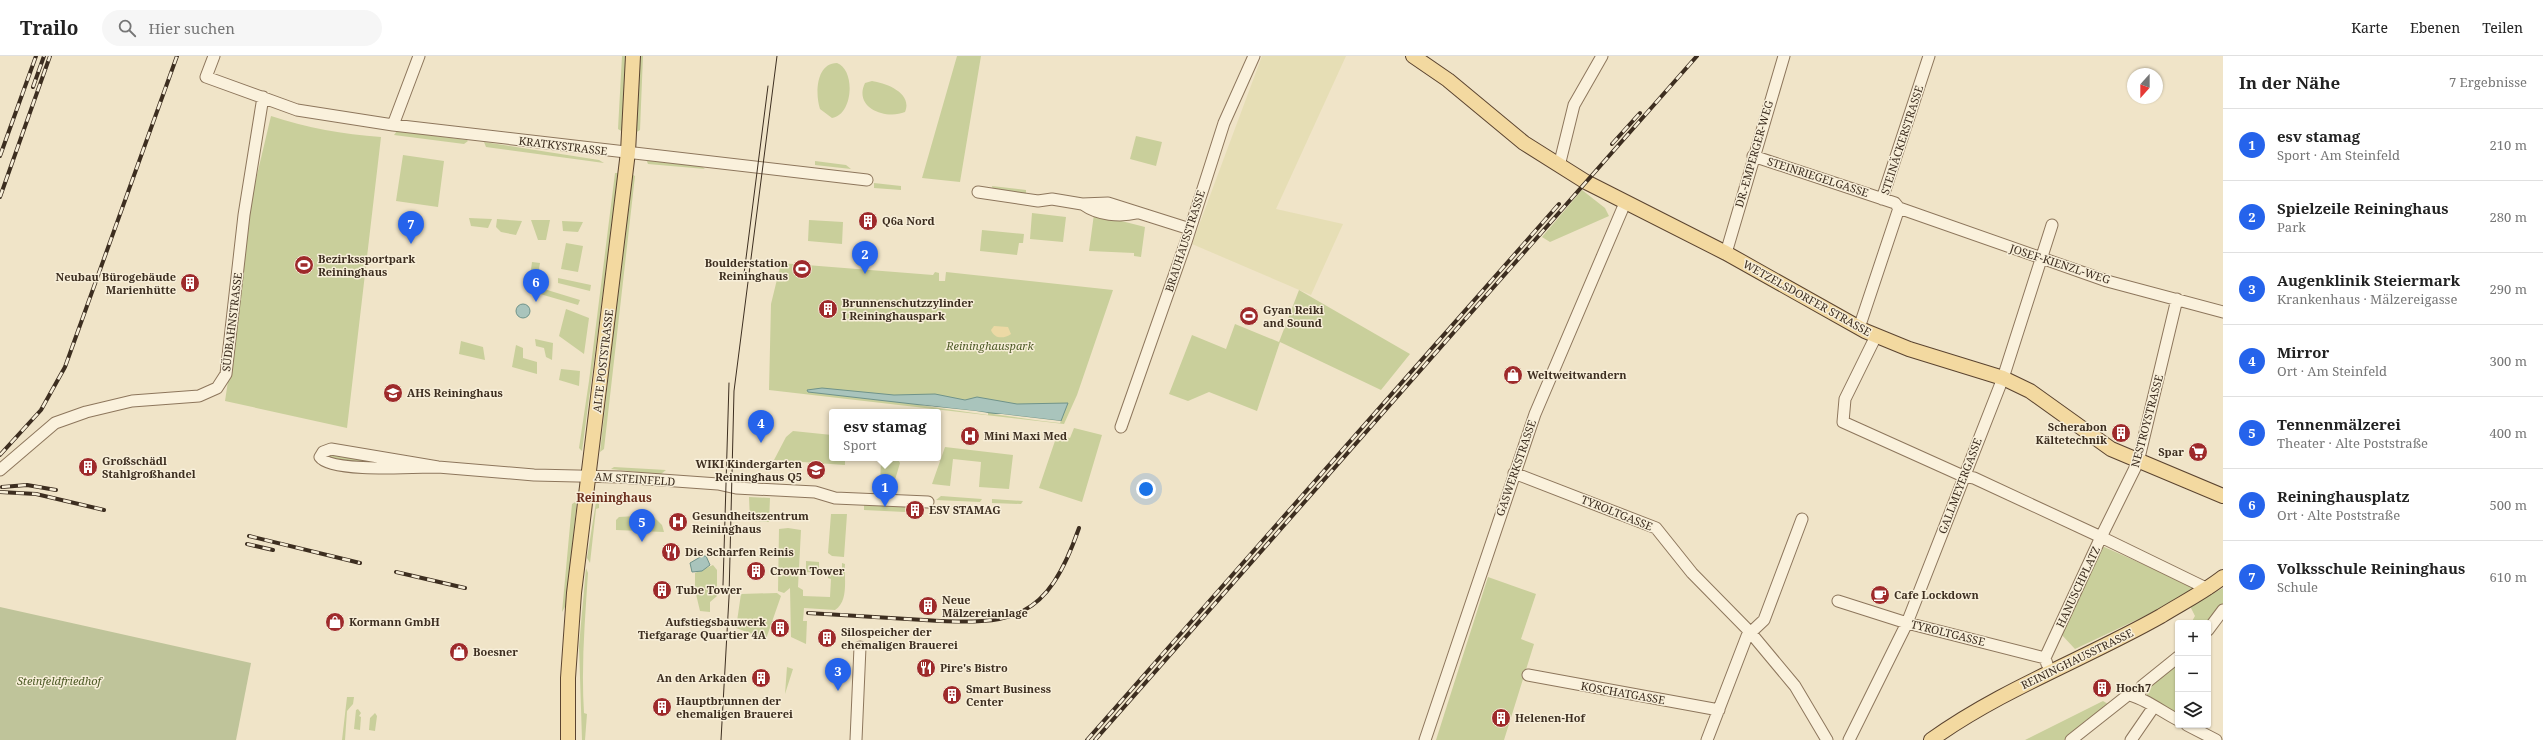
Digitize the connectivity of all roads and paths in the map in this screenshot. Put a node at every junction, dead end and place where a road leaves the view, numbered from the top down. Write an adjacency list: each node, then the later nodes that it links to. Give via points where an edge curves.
1 (214, 56): 9 (street, via 206,77)
2 (419, 56): 10 (street)
3 (633, 56): 11 (main road, ALTE POSTSTRASSE)
4 (1254, 56): 20 (street, BRAUHAUSSTRASSE, via 1224,123)
5 (1413, 56): 13 (main road, WETZELSDORFER STRASSE, via 1448,80 1524,143)
6 (1602, 56): 13 (street, via 1574,105)
7 (1784, 56): 12 (street, DR.-EMPERGER-WEG)
8 (1929, 56): 16 (street, STEINÄCKERSTRASSE)
9 (262, 97): 10 (street, KRATKYSTRASSE, via 297,110); 31 (street, SÜDBAHNSTRASSE, via 223,382 217,388 199,396 132,401 55,422)
10 (393, 125): 11 (street, KRATKYSTRASSE)
11 (628, 152): 14 (street, KRATKYSTRASSE); 33 (main road, ALTE POSTSTRASSE)
12 (1754, 156): 16 (street, STEINRIEGELGASSE); 21 (street, DR.-EMPERGER-WEG)
13 (1559, 166): 17 (main road, WETZELSDORFER STRASSE)
14 (866, 180)
15 (978, 192): 20 (street, via 1024,200 1052,199 1122,215 1137,213)
16 (1882, 199): 18 (street, STEINÄCKERSTRASSE, via 1895,203)
17 (1625, 203): 21 (main road, WETZELSDORFER STRASSE); 32 (street, GASWERKSTRASSE, via 1537,409)
18 (1899, 208): 22 (street, JOSEF-KIENZL-WEG); 25 (street, STEINÄCKERSTRASSE)
19 (2052, 225): 22 (street, GALLMEYERGASSE)
20 (1190, 229): 28 (street, BRAUHAUSSTRASSE)
21 (1726, 253): 25 (main road, WETZELSDORFER STRASSE)
22 (2041, 259): 23 (street, JOSEF-KIENZL-WEG, via 2107,281); 27 (street, GALLMEYERGASSE)
23 (2177, 299): 24 (street, JOSEF-KIENZL-WEG); 29 (street, NESTROYSTRASSE)
24 (2223, 312)
25 (1859, 328): 26 (main road, WETZELSDORFER STRASSE)
26 (1876, 336): 27 (main road, WETZELSDORFER STRASSE); 34 (street, via 1845,399 1843,422)
27 (2003, 378): 29 (main road, WETZELSDORFER STRASSE, via 2030,391 2103,444); 34 (street, GALLMEYERGASSE)
28 (1121, 427)
29 (2138, 462): 35 (main road, WETZELSDORFER STRASSE); 38 (street, NESTROYSTRASSE)
30 (438, 467): 30 (street, AM STEINFELD, via 331,449 323,452 320,457 339,465); 33 (street, AM STEINFELD, via 534,475)
31 (0, 470)
32 (1514, 473): 45 (street, TYROLTGASSE, via 1656,528 1692,573); 60 (street, GASWERKSTRASSE)
33 (589, 476): 36 (street, AM STEINFELD, via 815,492 835,498); 49 (main road, ALTE POSTSTRASSE, via 574,593)
34 (1963, 476): 38 (street, via 1974,478); 43 (street, GALLMEYERGASSE)
35 (2223, 496)
36 (928, 502)
37 (1802, 519): 45 (street, via 1764,620)
38 (2101, 537): 40 (street, HANUSCHPLATZ); 47 (street, HANUSCHPLATZ)
39 (2223, 577): 40 (main road, REININGHAUSSTRASSE)
40 (2208, 589): 50 (main road, REININGHAUSSTRASSE, via 2132,632)
41 (1838, 601): 43 (street, TYROLTGASSE)
42 (2223, 610): 44 (street)
43 (1907, 623): 47 (street, TYROLTGASSE); 63 (street, GALLMEYERGASSE)
44 (2211, 626)
45 (1750, 632): 54 (street); 62 (street, via 1795,686)
46 (860, 647): 59 (street)
47 (2045, 658): 50 (street)
48 (2175, 659): 52 (street)
49 (571, 665): 57 (main road, ALTE POSTSTRASSE, via 568,678); 58 (main road, ALTE POSTSTRASSE, via 577,686)
50 (2049, 672): 64 (main road, REININGHAUSSTRASSE, via 1989,702)
51 (1528, 675): 54 (street, KOSCHATGASSE)
52 (2133, 695): 53 (street); 65 (street)
53 (2153, 708): 55 (street); 66 (street)
54 (1719, 710): 61 (street)
55 (2175, 719)
56 (2193, 728): 67 (street)
57 (568, 740)
58 (576, 740)
59 (856, 740)
60 (1425, 740)
61 (1707, 740)
62 (1827, 740)
63 (1849, 740)
64 (1931, 740)
65 (2071, 740)
66 (2132, 740)
67 (2216, 740)

